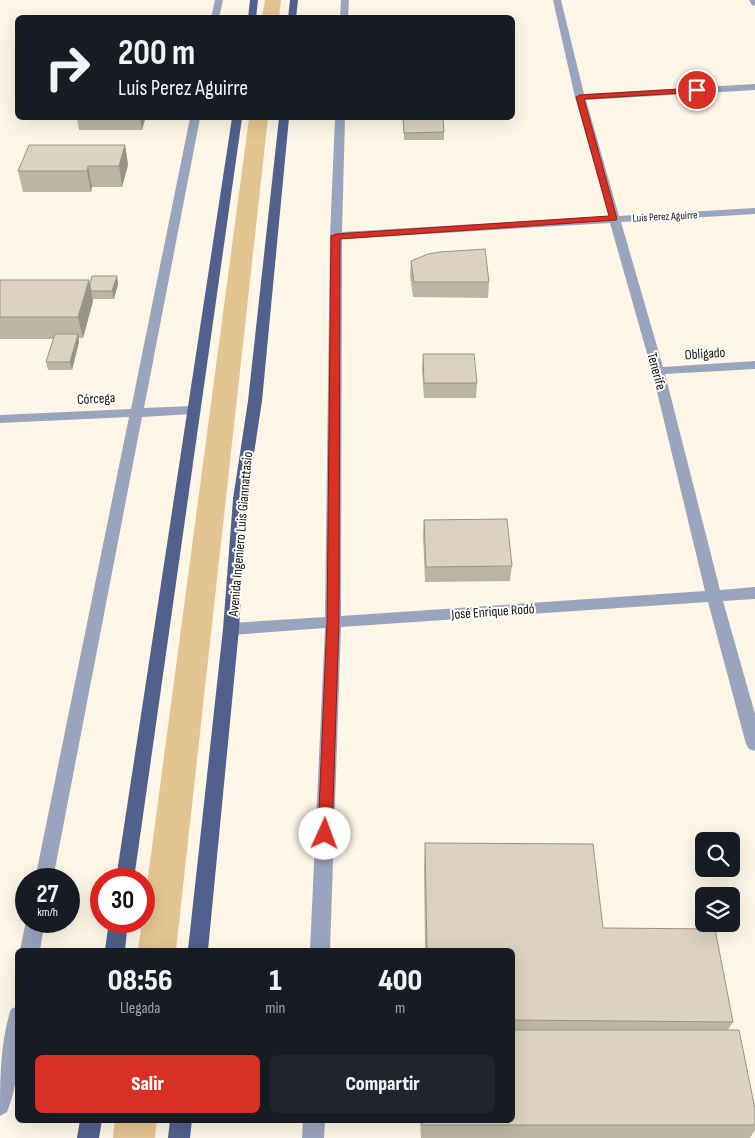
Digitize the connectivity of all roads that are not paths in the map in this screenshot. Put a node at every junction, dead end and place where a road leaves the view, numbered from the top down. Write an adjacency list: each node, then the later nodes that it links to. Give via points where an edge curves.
1 (219, 0): 8 (street)
2 (254, 0): 9 (main road)
3 (294, 0): 10 (main road)
4 (345, 0): 11 (street)
5 (556, 0): 13 (street, Tenerife)
6 (752, 0): 7 (street)
7 (755, 4)
8 (216, 15)
9 (252, 15)
10 (292, 15)
11 (344, 15)
12 (755, 87): 13 (street)
13 (580, 97): 19 (street, Tenerife)
14 (195, 120): 24 (street)
15 (237, 120): 23 (main road)
16 (284, 120): 29 (main road, Avenida Ingeniero Luis Giannattasio, via 255,401 240,499)
17 (340, 120): 20 (street)
18 (755, 211): 19 (street, Luis Perez Aguirre)
19 (613, 219): 20 (street, Luis Perez Aguirre); 22 (street, Tenerife)
20 (336, 236): 28 (street)
21 (755, 365): 22 (street, Obligado)
22 (658, 371): 27 (street, Tenerife)
23 (193, 410): 24 (street, Córcega); 32 (main road)
24 (136, 412): 25 (street, Córcega); 31 (street)
25 (0, 419)
26 (755, 593): 27 (street, José Enrique Rodó)
27 (714, 597): 28 (street, José Enrique Rodó); 30 (street, Tenerife)
28 (333, 621): 29 (street, José Enrique Rodó); 38 (street)
29 (231, 628): 37 (main road, Avenida Ingeniero Luis Giannattasio)
30 (755, 744)
31 (46, 868)
32 (127, 868)
33 (34, 933): 35 (street)
34 (117, 933): 36 (main road)
35 (30, 948)
36 (115, 948)
37 (198, 948)
38 (320, 948)
39 (15, 1031): 40 (street)
40 (0, 1105)
41 (90, 1123): 44 (main road)
42 (181, 1123): 45 (main road)
43 (314, 1123): 46 (street)
44 (88, 1138)
45 (179, 1138)
46 (313, 1138)

